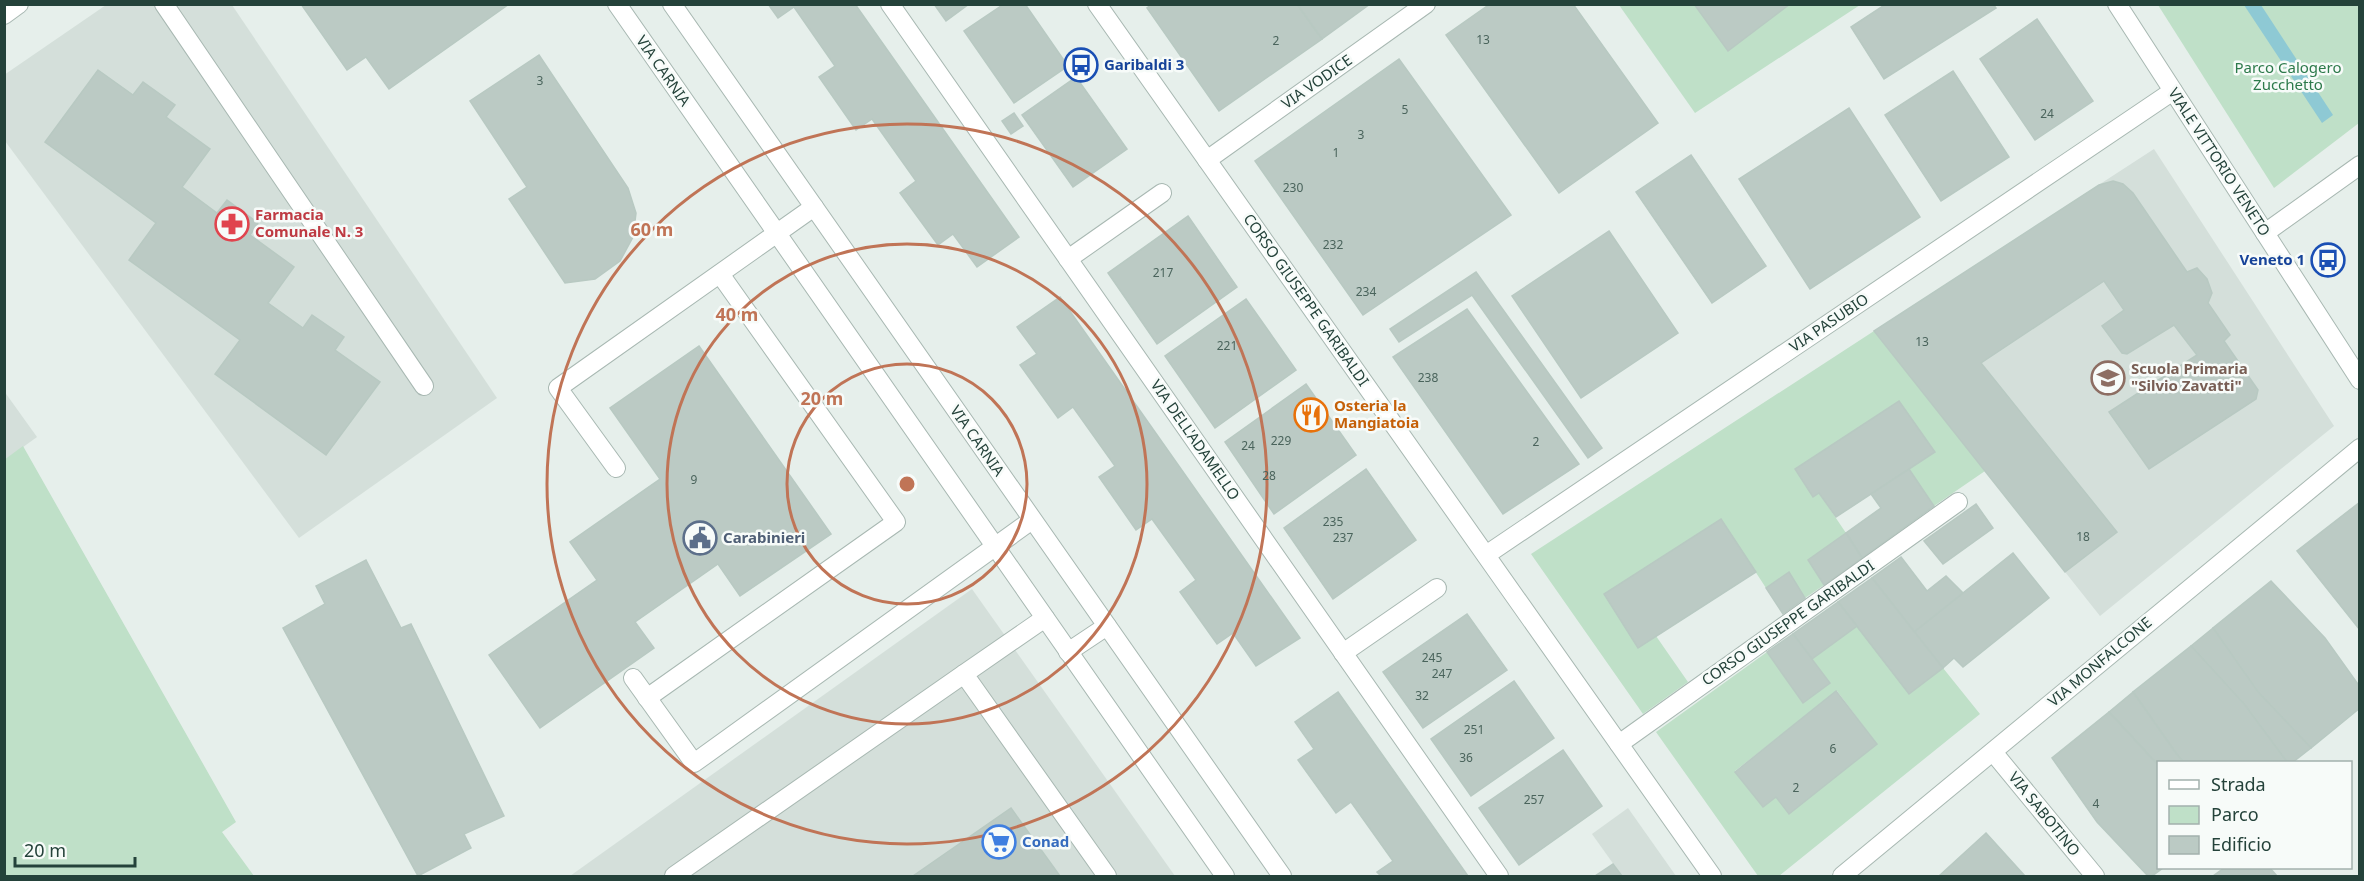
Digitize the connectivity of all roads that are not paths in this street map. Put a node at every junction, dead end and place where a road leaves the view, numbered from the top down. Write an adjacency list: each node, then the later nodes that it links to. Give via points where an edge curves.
1 (19, 4): 9 (street)
2 (164, 4): 20 (street)
3 (617, 4): 16 (street, VIA CARNIA)
4 (672, 4): 14 (street, VIA CARNIA)
5 (890, 4): 17 (street, VIA DELL'ADAMELLO)
6 (1097, 4): 11 (street, CORSO GIUSEPPE GARIBALDI)
7 (1426, 4): 11 (street, VIA VODICE)
8 (2117, 4): 10 (street, VIALE VITTORIO VENETO)
9 (4, 15)
10 (2173, 91): 15 (street, VIALE VITTORIO VENETO); 26 (street, VIA PASUBIO)
11 (1207, 160): 26 (street, CORSO GIUSEPPE GARIBALDI)
12 (2360, 165): 15 (street)
13 (1162, 193): 17 (street)
14 (814, 207): 16 (street); 24 (street, VIA CARNIA)
15 (2265, 233): 19 (street, VIALE VITTORIO VENETO)
16 (777, 234): 18 (street); 25 (street, VIA CARNIA)
17 (1068, 259): 31 (street, VIA DELL'ADAMELLO)
18 (720, 274): 22 (street, via 558,388); 34 (street, via 896,522)
19 (2360, 380)
20 (424, 386)
21 (2360, 448): 36 (street, VIA MONFALCONE)
22 (616, 468)
23 (1958, 502): 35 (street, CORSO GIUSEPPE GARIBALDI)
24 (1032, 520): 25 (street); 29 (street, VIA CARNIA)
25 (995, 547): 28 (street, VIA CARNIA); 34 (street, via 694,763)
26 (1486, 555): 35 (street, CORSO GIUSEPPE GARIBALDI)
27 (1437, 588): 31 (street)
28 (1045, 618): 30 (street, VIA CARNIA); 32 (street)
29 (1107, 626): 30 (street); 40 (street, VIA CARNIA)
30 (1068, 652): 39 (street, VIA CARNIA)
31 (1343, 653): 41 (street, VIA DELL'ADAMELLO)
32 (964, 674): 37 (street); 38 (street)
33 (633, 678): 34 (street)
34 (647, 698)
35 (1619, 744): 42 (street, CORSO GIUSEPPE GARIBALDI)
36 (1993, 752): 43 (street, VIA MONFALCONE); 44 (street, VIA SABOTINO)
37 (674, 876)
38 (1107, 876)
39 (1225, 876)
40 (1282, 876)
41 (1499, 876)
42 (1713, 876)
43 (1842, 876)
44 (2095, 876)

